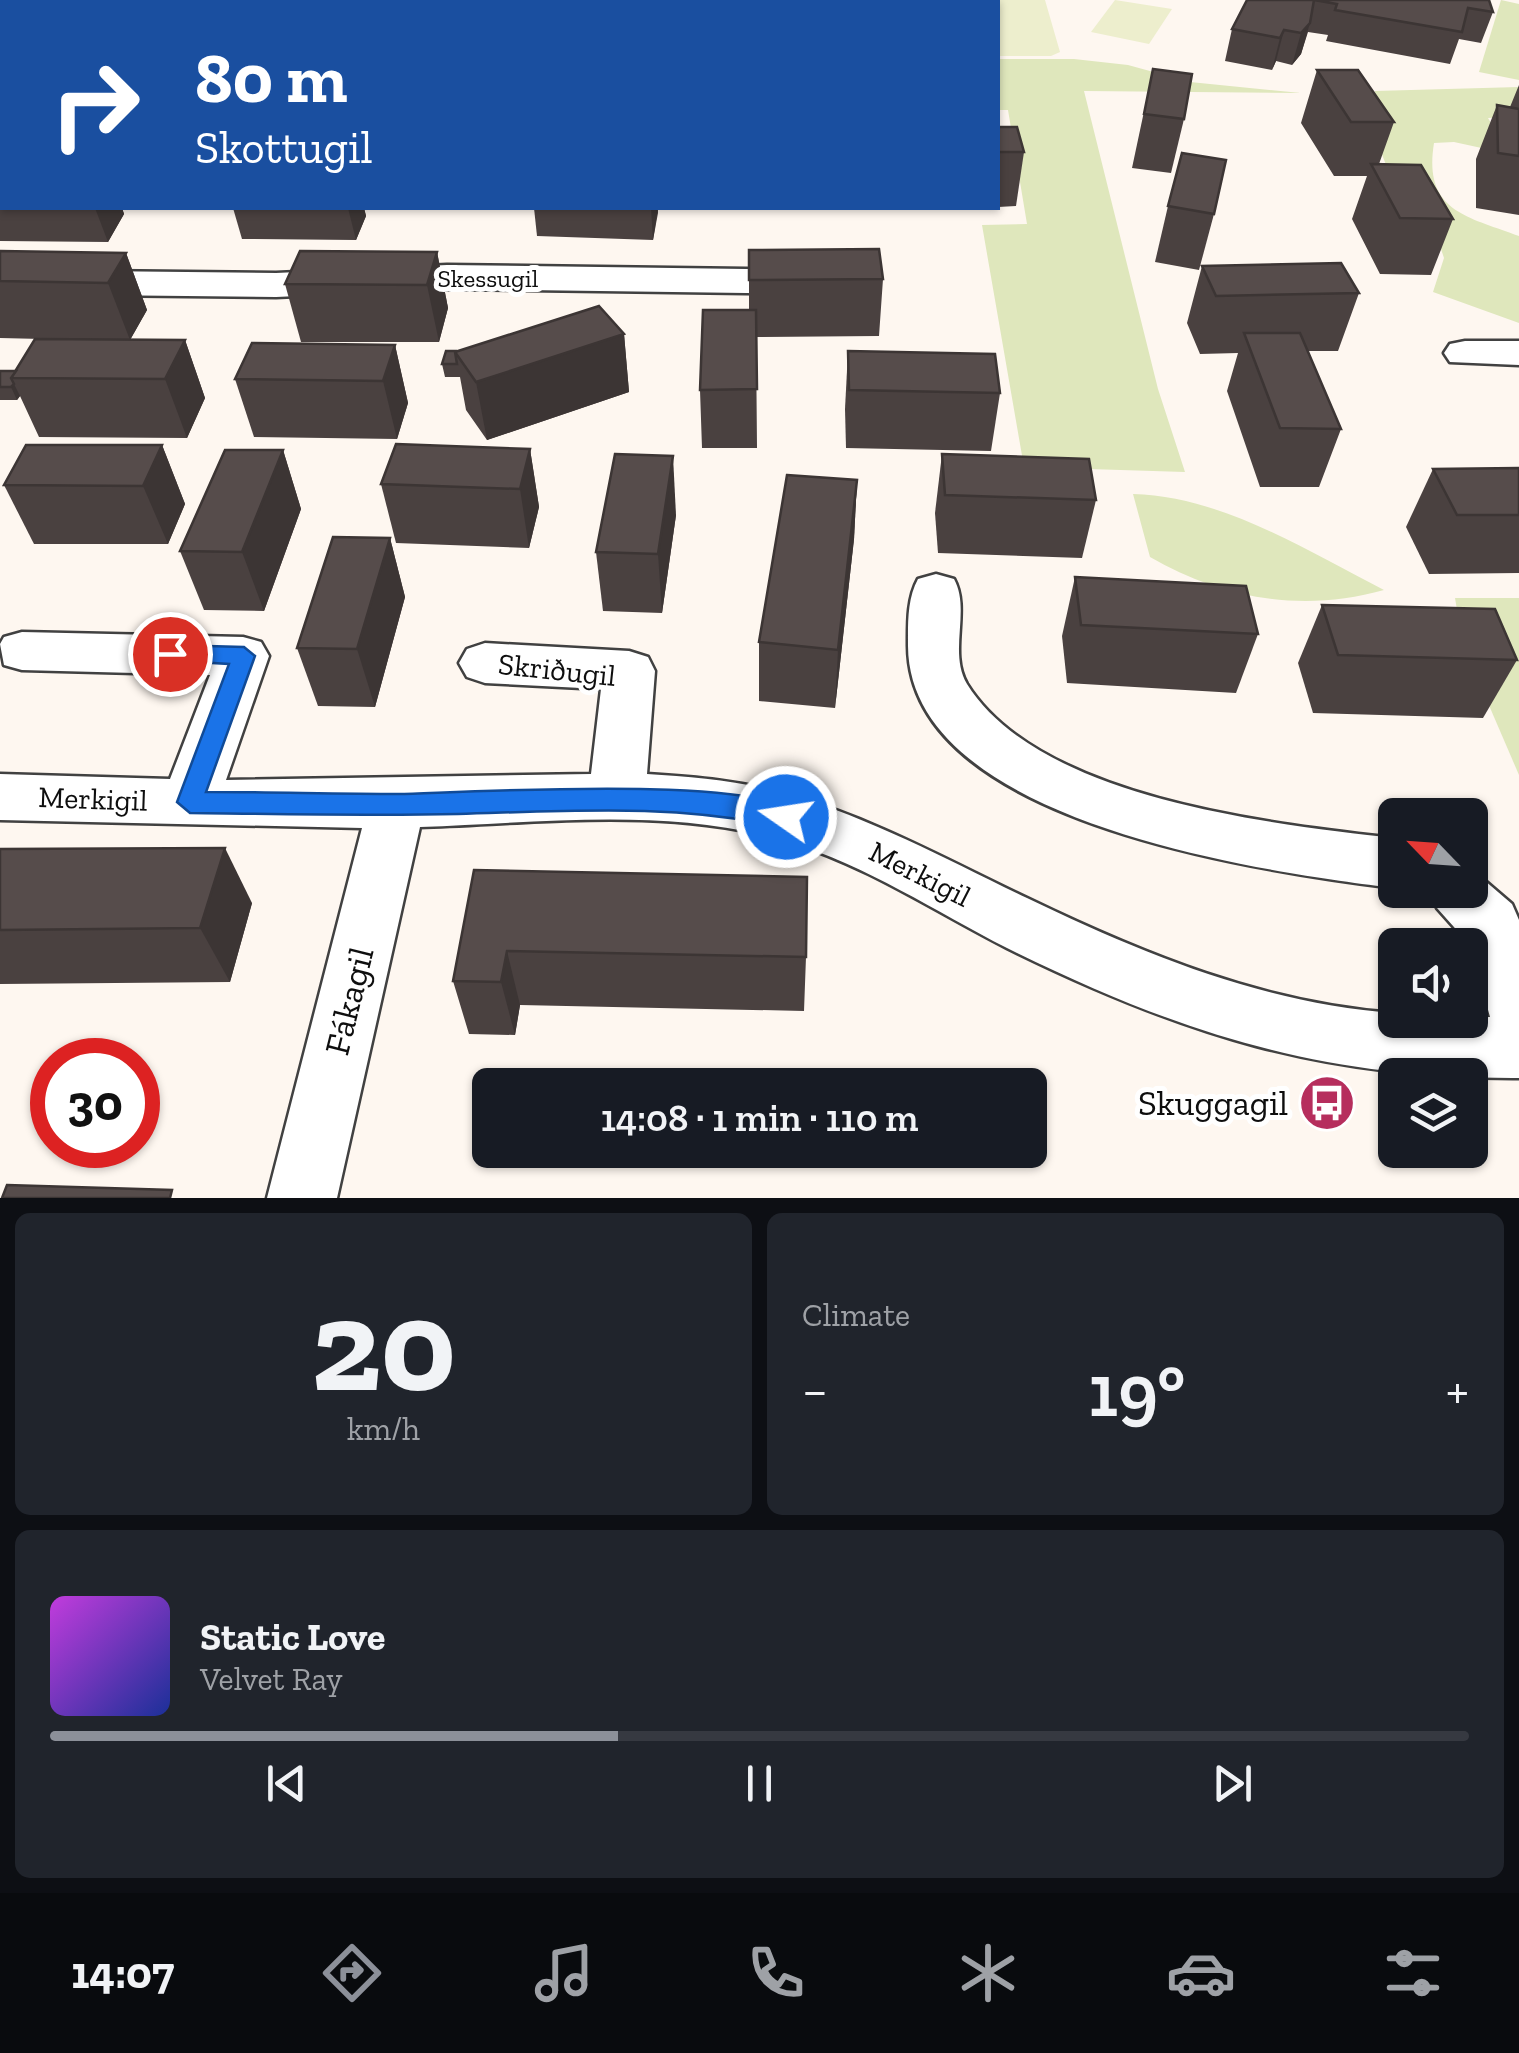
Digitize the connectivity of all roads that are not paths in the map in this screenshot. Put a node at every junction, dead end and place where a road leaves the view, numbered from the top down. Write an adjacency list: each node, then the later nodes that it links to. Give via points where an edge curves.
1 (0, 282): 2 (street, Skessugil)
2 (856, 282)
3 (1465, 353): 4 (street)
4 (1519, 354)
5 (936, 592): 12 (street, via 941,688 965,722 1012,760 1183,830)
6 (22, 651): 10 (street, via 244,656)
7 (485, 663): 9 (street, Skriðugil, via 628,671)
8 (0, 797): 10 (street, Merkigil)
9 (617, 798): 11 (street, Merkigil); 15 (street, Merkigil, via 729,804 850,838 1095,961 1256,1020 1335,1040)
10 (190, 802): 11 (street, Merkigil)
11 (397, 804): 16 (street, Fákagil)
12 (1378, 861)
13 (1475, 908): 14 (street, via 1490,923)
14 (1519, 1010)
15 (1519, 1048)
16 (302, 1198)

